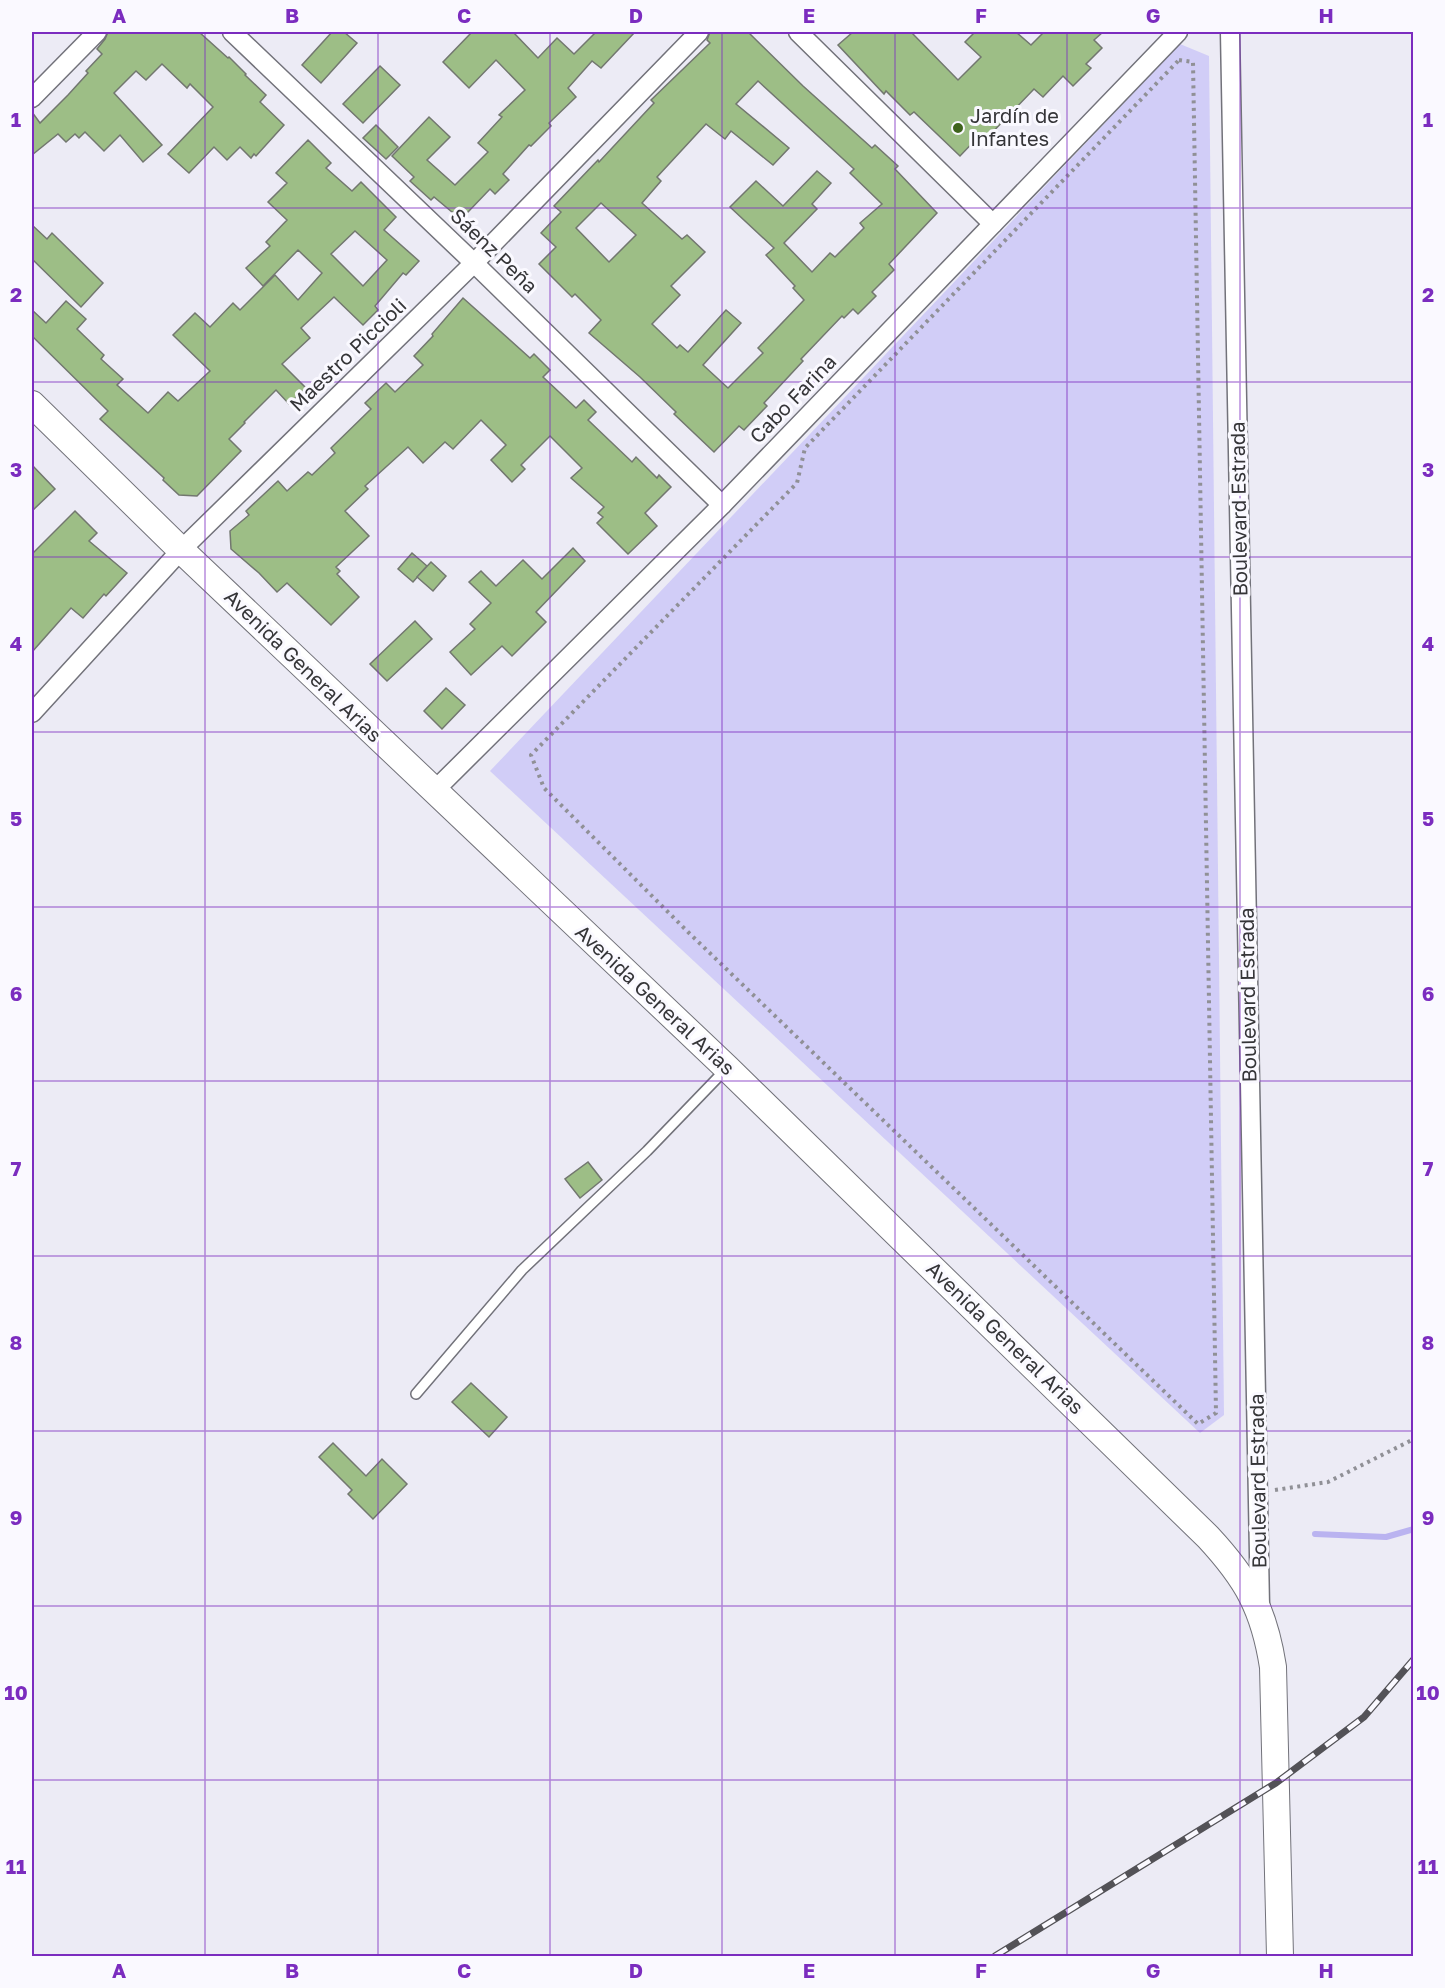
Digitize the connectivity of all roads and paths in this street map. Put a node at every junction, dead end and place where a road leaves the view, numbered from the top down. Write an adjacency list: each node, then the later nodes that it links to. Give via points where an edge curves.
1 (97, 32): 7 (street)
2 (232, 32): 9 (street, Sáenz Peña)
3 (699, 32): 9 (street, Maestro Piccioli)
4 (798, 32): 8 (street)
5 (1178, 32): 8 (street, Cabo Farina)
6 (1230, 32): 19 (street, Boulevard Estrada)
7 (32, 98)
8 (993, 224): 11 (street, Cabo Farina)
9 (474, 263): 11 (street, Sáenz Peña); 12 (street, Maestro Piccioli)
10 (32, 404): 12 (main road, Avenida General Arias)
11 (722, 506): 14 (street, Cabo Farina)
12 (182, 550): 13 (street, Maestro Piccioli); 14 (main road, Avenida General Arias)
13 (32, 713)
14 (434, 790): 15 (main road, Avenida General Arias)
15 (727, 1068): 16 (lane, via 522,1270); 20 (main road, Avenida General Arias, via 1208,1537 1248,1586)
16 (416, 1394)
17 (1198, 1424): 17 (path, via 1216,1413 1216,1389 1192,62 1179,60 805,448 797,483 531,754 544,788)
18 (1413, 1439): 19 (path, via 1328,1482)
19 (1258, 1493): 20 (street, Boulevard Estrada)
20 (1261, 1612): 21 (main road, Boulevard Estrada, via 1273,1667)
21 (1280, 1956)

